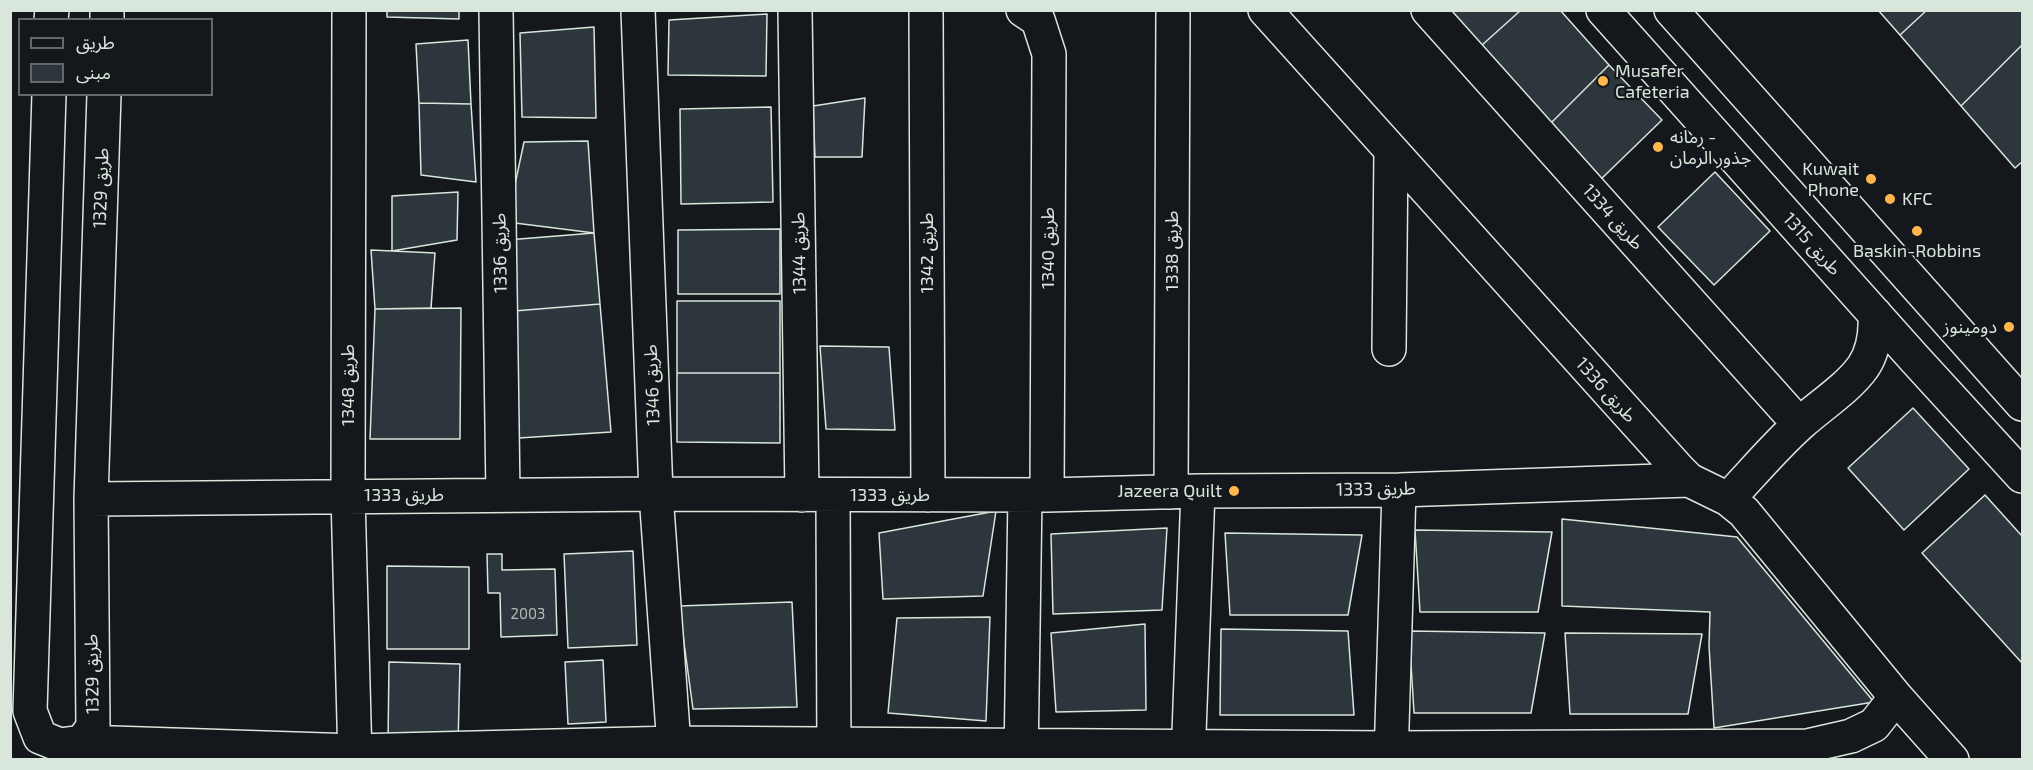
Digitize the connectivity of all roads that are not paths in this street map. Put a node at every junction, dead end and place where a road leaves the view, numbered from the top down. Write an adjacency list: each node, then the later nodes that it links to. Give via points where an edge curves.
1 (349, 10): 26 (street, طريق 1348)
2 (496, 10): 27 (street, طريق 1336)
3 (638, 10): 25 (street, طريق 1346)
4 (795, 10): 28 (street, طريق 1344)
5 (926, 10): 29 (street, طريق 1342)
6 (1023, 10): 30 (street, طريق 1340, via 1038,20 1049,54)
7 (1173, 10): 24 (street, طريق 1338)
8 (1264, 10): 14 (street, طريق 1336)
9 (1428, 10): 20 (street, طريق 1334)
10 (1603, 10): 15 (street, طريق 1315)
11 (1671, 10): 19 (street)
12 (49, 96): 34 (street, via 30,711 40,737 60,745)
13 (104, 96): 31 (street, طريق 1329)
14 (1391, 151): 16 (street); 22 (street, طريق 1336)
15 (1875, 314): 17 (street, طريق 1315); 18 (street, via 1872,350)
16 (1389, 349)
17 (1914, 358): 18 (street, via 1881,366); 21 (street, طريق 1315)
18 (1851, 380): 20 (street)
19 (2022, 404)
20 (1799, 424): 32 (street)
21 (2022, 476)
22 (1689, 480): 23 (street, طريق 1333); 32 (street, طريق 1336)
23 (1400, 490): 24 (street, طريق 1333); 39 (street)
24 (1184, 491): 30 (street, طريق 1333); 38 (street, طريق 1338)
25 (656, 494): 27 (street, طريق 1333); 28 (street, طريق 1333); 35 (street, طريق 1346)
26 (348, 495): 27 (street, طريق 1333); 31 (street, طريق 1333); 40 (street, طريق 1348)
27 (503, 495)
28 (818, 495): 29 (street, طريق 1333); 36 (street, طريق 1344)
29 (928, 495): 30 (street, طريق 1333)
30 (1036, 495): 37 (street, طريق 1340)
31 (91, 499): 34 (street, طريق 1329, via 93,727)
32 (1728, 499): 33 (street, طريق 1336, via 1744,512)
33 (1896, 697): 39 (street, via 1874,725 1851,736 1807,746); 41 (street, طريق 1336)
34 (82, 742): 40 (street)
35 (675, 751): 36 (street); 40 (street)
36 (834, 752): 37 (street)
37 (1020, 752): 38 (street)
38 (1188, 753): 39 (street)
39 (1391, 754)
40 (355, 755)
41 (1952, 759)

